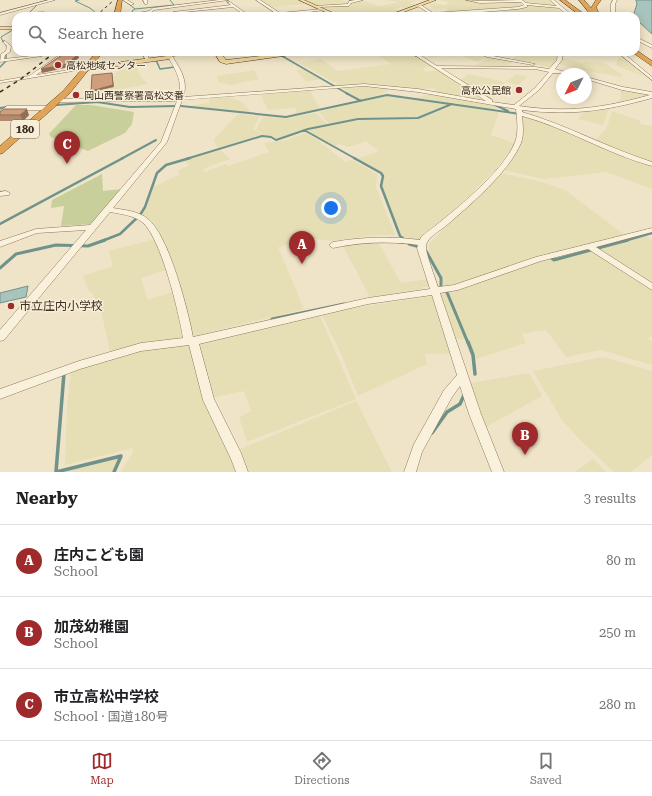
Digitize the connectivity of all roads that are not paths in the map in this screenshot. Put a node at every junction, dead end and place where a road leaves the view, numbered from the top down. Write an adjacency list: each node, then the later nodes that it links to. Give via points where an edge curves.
1 (53, 0): 42 (street)
2 (120, 0): 26 (highway)
3 (126, 0): 17 (street)
4 (162, 0): 23 (street, via 164,6)
5 (226, 0): 19 (street); 23 (street)
6 (258, 0): 30 (street)
7 (301, 0): 20 (main road)
8 (360, 0): 20 (street, via 348,5)
9 (434, 0): 21 (main road)
10 (468, 0): 18 (street, via 522,1)
11 (552, 0): 22 (street)
12 (562, 0): 37 (highway)
13 (572, 0): 38 (highway)
14 (581, 0): 39 (highway)
15 (599, 0): 40 (highway, via 593,9)
16 (615, 0): 41 (street)
17 (132, 4)
18 (525, 4): 22 (street); 35 (street, via 526,6 518,8)
19 (233, 6): 24 (street); 29 (street)
20 (316, 6): 25 (main road)
21 (420, 6): 33 (main road); 34 (street)
22 (560, 7): 36 (street)
23 (153, 8): 27 (street)
24 (198, 10): 28 (street)
25 (322, 10): 31 (street); 32 (main road)
26 (118, 12)
27 (151, 12)
28 (177, 12)
29 (242, 12)
30 (276, 12)
31 (303, 12)
32 (327, 12)
33 (401, 12)
34 (429, 12)
35 (470, 12)
36 (566, 12)
37 (578, 12)
38 (586, 12)
39 (592, 12)
40 (594, 12)
41 (613, 12)
42 (0, 14)
43 (0, 28): 44 (main road)
44 (12, 28)
45 (640, 40): 49 (street)
46 (10, 42): 47 (street)
47 (3, 43): 68 (street, via 9,46 8,52 3,54)
48 (640, 46): 49 (street)
49 (651, 46)
50 (640, 48): 66 (highway)
51 (21, 56): 65 (street)
52 (40, 56): 65 (street); 69 (street)
53 (61, 56): 76 (street)
54 (97, 56): 72 (highway, 180)
55 (146, 56): 67 (street)
56 (165, 56): 67 (main road)
57 (170, 56): 81 (street, via 180,73 183,91)
58 (219, 56): 59 (main road, via 226,62)
59 (276, 56)
60 (419, 56): 71 (street)
61 (487, 56): 73 (street, via 536,65)
62 (561, 56): 74 (street)
63 (624, 56): 77 (street)
64 (640, 56): 70 (highway)
65 (17, 59): 68 (street)
66 (652, 59)
67 (148, 60): 72 (main road)
68 (3, 61)
69 (34, 62)
70 (652, 64)
71 (437, 67): 73 (street); 82 (street)
72 (89, 68): 76 (street); 83 (highway, 180)
73 (534, 68): 74 (street)
74 (552, 70): 75 (street); 86 (street)
75 (556, 71)
76 (31, 77): 79 (street)
77 (652, 79)
78 (592, 80): 80 (street)
79 (0, 82)
80 (652, 95): 86 (street, via 617,106 585,110)
81 (180, 99): 82 (street, via 337,86 388,87); 83 (street); 90 (street, via 164,142)
82 (494, 104): 86 (street)
83 (51, 105): 84 (street); 88 (highway, 180)
84 (9, 108): 85 (street); 87 (street)
85 (0, 109)
86 (518, 111): 89 (street, via 557,124 606,148); 95 (street, via 519,141 513,153 487,183)
87 (0, 114)
88 (0, 151)
89 (652, 164)
90 (108, 209): 91 (street); 100 (street, via 139,216 156,234 170,271)
91 (94, 227): 93 (street, via 36,231); 99 (street)
92 (652, 230): 96 (street)
93 (0, 244)
94 (333, 245): 95 (street, via 355,240 395,238)
95 (421, 247): 98 (street)
96 (592, 248): 97 (street); 98 (street, via 549,257 470,284)
97 (652, 287)
98 (443, 290): 100 (street, via 321,311); 101 (street)
99 (0, 337)
100 (190, 340): 102 (street, via 141,348 64,371); 103 (street, via 209,400)
101 (463, 376): 104 (street, via 456,382 421,439); 105 (street)
102 (0, 394)
103 (242, 472)
104 (410, 472)
105 (498, 472)

